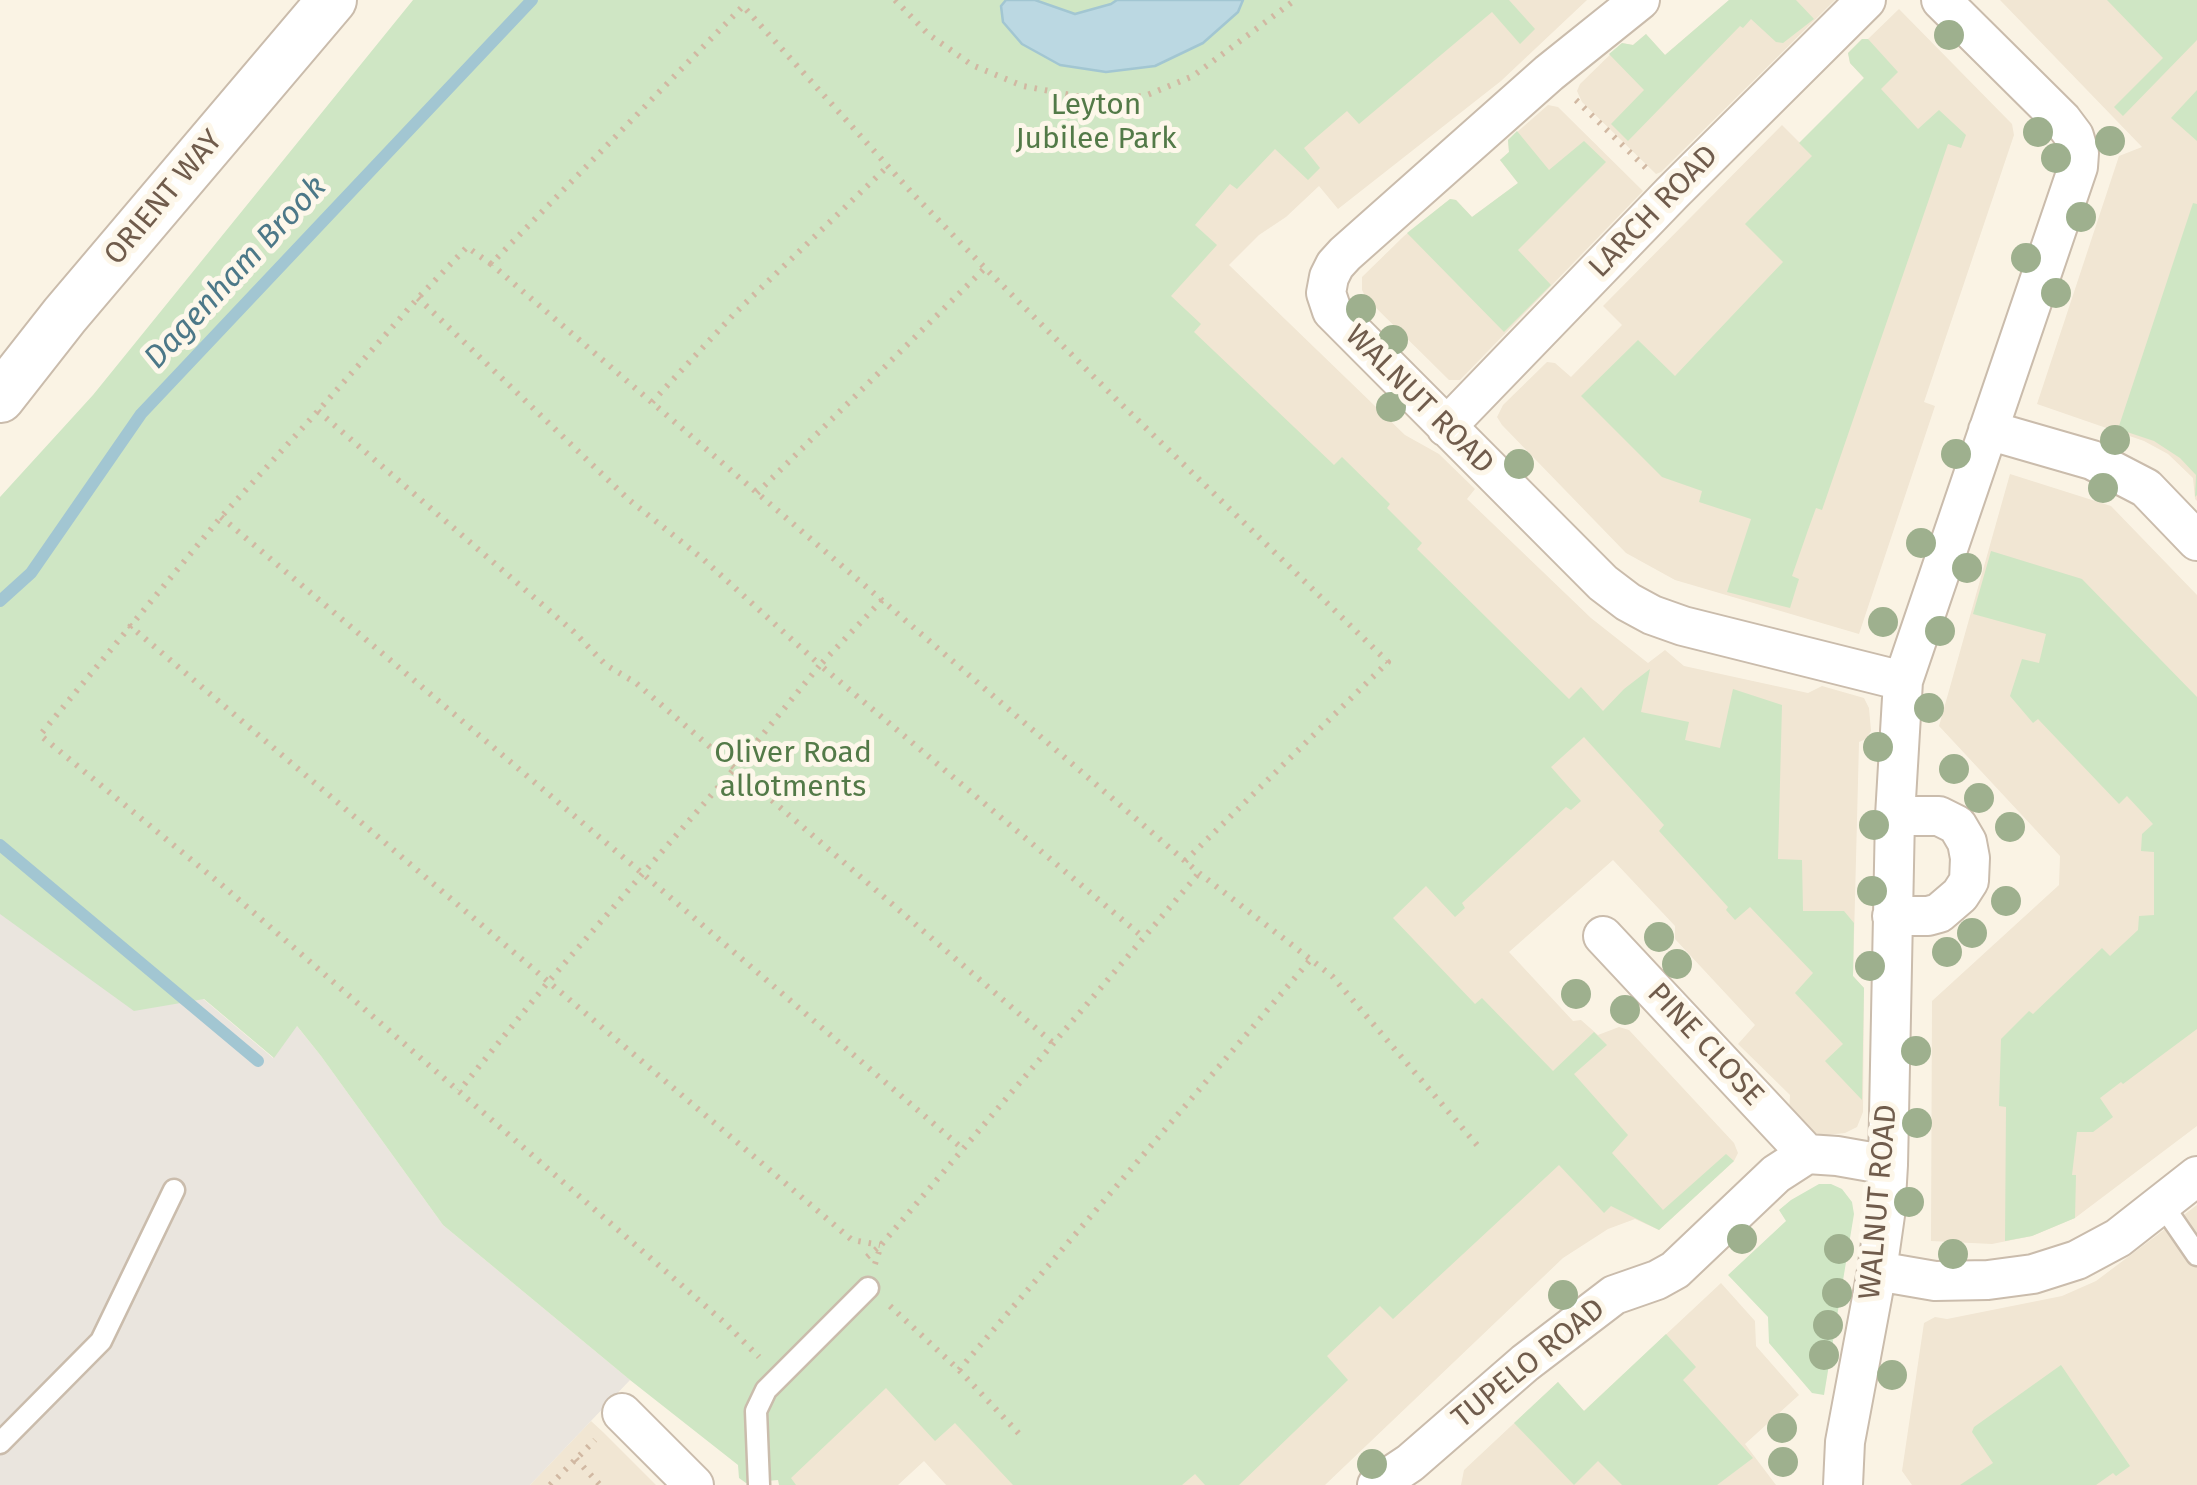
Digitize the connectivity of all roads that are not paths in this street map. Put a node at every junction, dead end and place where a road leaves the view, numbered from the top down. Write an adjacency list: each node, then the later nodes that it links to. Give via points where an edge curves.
1 (332, 0): 5 (street, ORIENT WAY)
2 (1640, 0): 6 (street, WALNUT ROAD, via 1345,254 1329,277 1332,311)
3 (1866, 0): 6 (street, LARCH ROAD)
4 (1940, 0): 7 (street, WALNUT ROAD, via 2062,120 2080,153)
5 (0, 398)
6 (1446, 428): 9 (street, WALNUT ROAD, via 1628,602 1683,626)
7 (1988, 430): 8 (street, via 2092,460 2146,488); 9 (street, WALNUT ROAD)
8 (2197, 541)
9 (1902, 681): 10 (street, WALNUT ROAD)
10 (1895, 816): 11 (street, WALNUT ROAD); 11 (street, via 1939,816 1957,826 1970,858 1969,881 1939,914)
11 (1892, 916): 14 (street, WALNUT ROAD)
12 (1603, 936): 13 (street, PINE CLOSE)
13 (1807, 1154): 14 (street); 23 (street, TUPELO ROAD, via 1776,1174 1675,1270 1614,1295 1525,1363)
14 (1888, 1165): 19 (street, WALNUT ROAD)
15 (2197, 1176): 17 (street)
16 (174, 1190): 22 (lane, via 101,1341)
17 (2162, 1204): 18 (lane); 19 (street, via 2078,1260 2033,1274 1935,1281)
18 (2197, 1255)
19 (1878, 1271): 27 (street, WALNUT ROAD)
20 (868, 1288): 25 (lane, via 766,1390 756,1411)
21 (622, 1413): 24 (street)
22 (0, 1444)
23 (1419, 1474): 26 (street, TUPELO ROAD)
24 (694, 1485)
25 (759, 1485)
26 (1377, 1485)
27 (1843, 1485)

